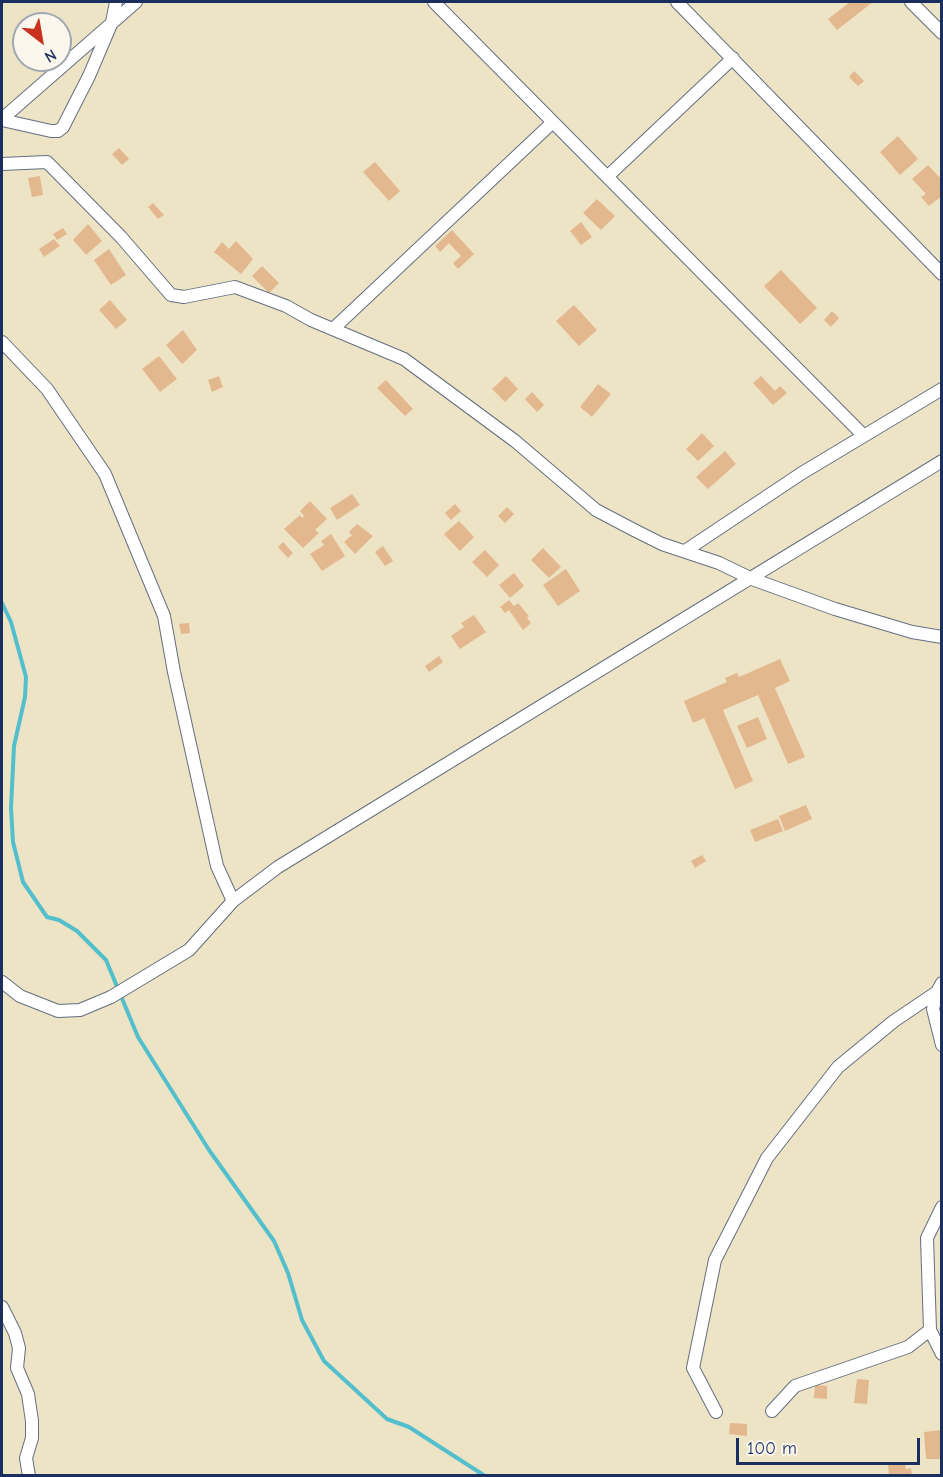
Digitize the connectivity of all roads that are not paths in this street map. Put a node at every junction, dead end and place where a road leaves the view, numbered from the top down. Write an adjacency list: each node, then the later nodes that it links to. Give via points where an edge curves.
1 (116, 2): 6 (street)
2 (136, 2): 6 (street)
3 (434, 2): 10 (street)
4 (677, 2): 8 (street)
5 (911, 2): 7 (street)
6 (112, 21): 9 (street); 9 (street, via 90,76 63,127 51,131)
7 (942, 33)
8 (733, 58): 12 (street); 13 (street)
9 (2, 120)
10 (553, 123): 12 (street); 14 (street)
11 (2, 164): 14 (street, via 47,162 171,295 184,297 235,287)
12 (608, 176): 17 (street)
13 (942, 274)
14 (333, 329): 19 (street, via 404,359 515,441 596,510 662,544)
15 (2, 342): 22 (street, via 47,389 105,474 164,616 217,866)
16 (942, 389): 17 (street)
17 (863, 435): 19 (street)
18 (942, 461): 20 (street)
19 (685, 551): 20 (street)
20 (752, 579): 21 (street, via 835,609); 22 (street, via 278,867)
21 (942, 637)
22 (233, 902): 23 (street, via 189,950 111,997 80,1010 58,1011 38,1005)
23 (2, 982)
24 (939, 988): 25 (street, via 933,1009); 30 (street, via 838,1067 767,1158 714,1260 693,1368)
25 (942, 1045)
26 (942, 1208): 28 (street, via 927,1238)
27 (2, 1307): 32 (street, via 15,1333 19,1348 17,1368 28,1394 32,1438 26,1458)
28 (930, 1330): 29 (street); 31 (street, via 908,1347 795,1386)
29 (942, 1354)
30 (716, 1412)
31 (772, 1412)
32 (30, 1476)

